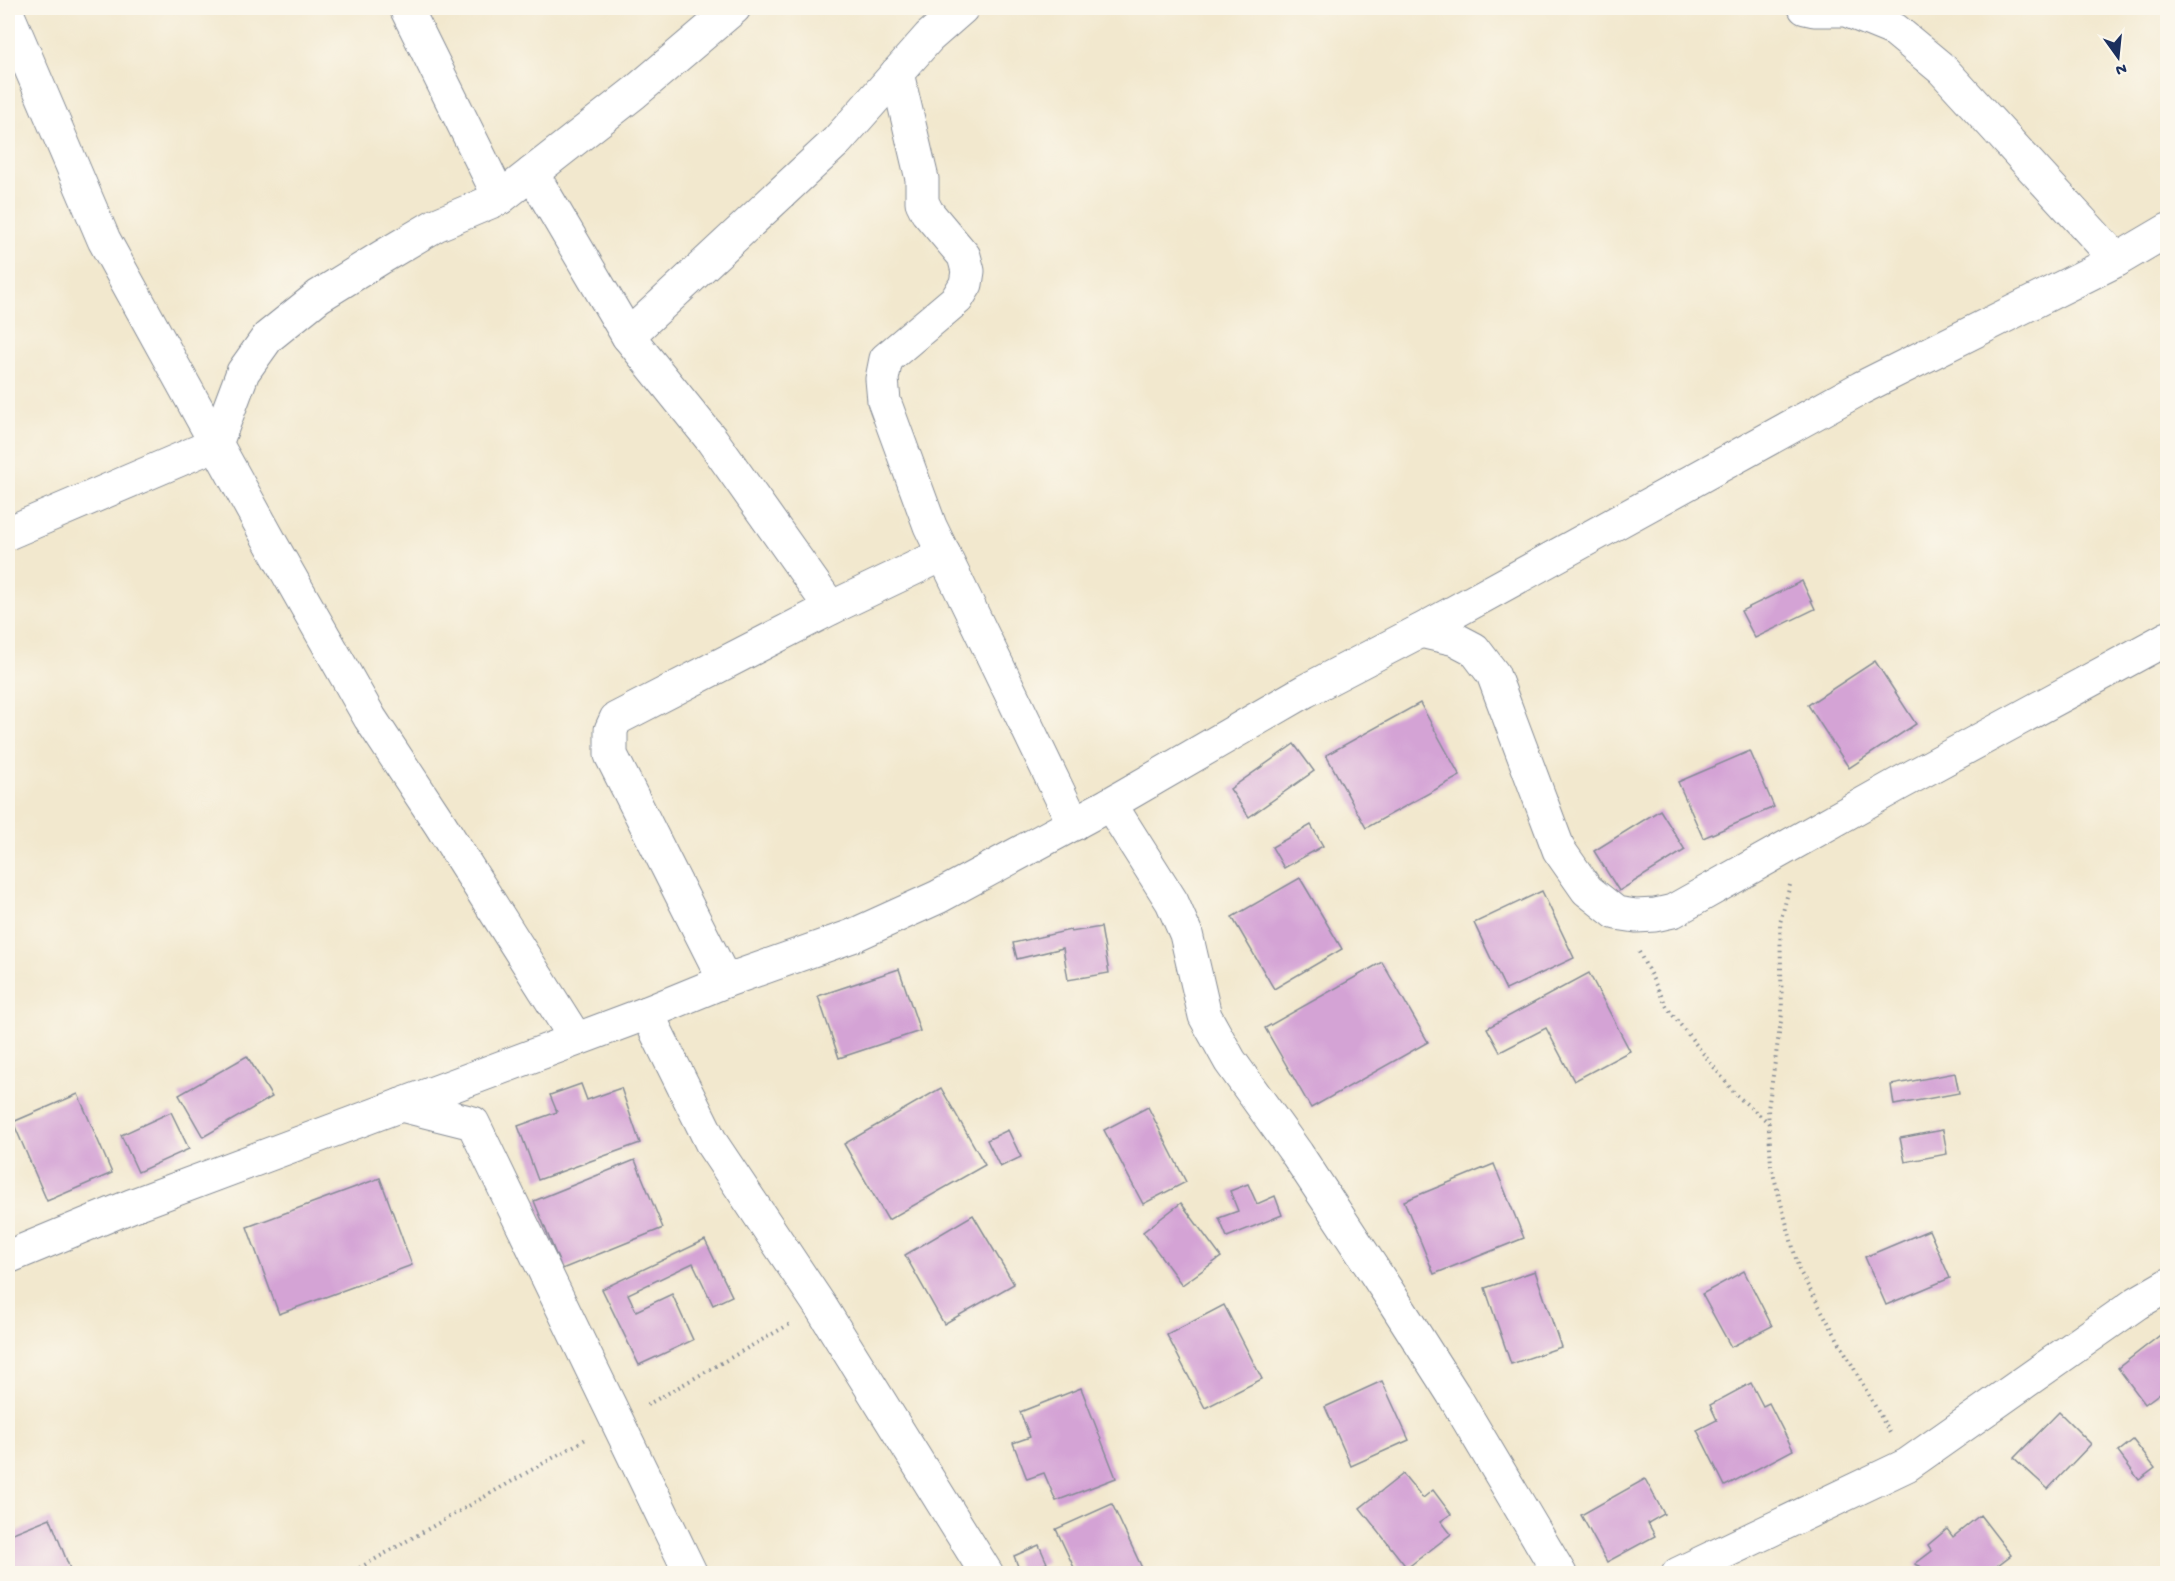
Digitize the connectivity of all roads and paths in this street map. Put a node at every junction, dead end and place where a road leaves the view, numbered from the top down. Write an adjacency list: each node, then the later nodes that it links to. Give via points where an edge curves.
1 (406, 8): 9 (street)
2 (734, 8): 8 (street)
3 (962, 8): 7 (street, via 929,36)
4 (1805, 8): 5 (street)
5 (1847, 9): 11 (street, via 1895,30 1942,69)
6 (8, 15): 13 (street, via 104,240)
7 (897, 73): 12 (street, via 837,141); 15 (street, via 922,179 922,202 964,256 968,271 957,299 886,359 882,379 884,401)
8 (532, 172): 9 (street); 12 (street)
9 (500, 198): 13 (street, via 436,225 382,257 319,296 268,337 243,372)
10 (2168, 230): 11 (street)
11 (2116, 260): 17 (street, via 1861,388)
12 (628, 336): 16 (street, via 712,440)
13 (216, 444): 14 (street); 25 (street, via 370,718)
14 (8, 533)
15 (944, 554): 16 (street); 20 (street)
16 (831, 608): 23 (street, via 616,719 611,730 611,755)
17 (1420, 631): 19 (street, via 1305,691); 22 (street, via 1455,639 1474,649 1493,674 1559,850 1587,890)
18 (2168, 638): 21 (street)
19 (1110, 804): 20 (street); 33 (street, via 1172,902 1186,934 1205,1016 1230,1061 1297,1154 1405,1320)
20 (1074, 824): 23 (street, via 938,897 852,936)
21 (1803, 837): 22 (street, via 1673,911 1636,916); 27 (path, via 1780,923 1782,1014)
22 (1616, 913): 27 (path, via 1668,1009 1736,1095)
23 (725, 981): 24 (street)
24 (647, 1013): 25 (street); 32 (street, via 712,1144 821,1307)
25 (576, 1039): 26 (street)
26 (401, 1106): 28 (street, via 131,1206); 31 (street, via 473,1123)
27 (1768, 1123): 30 (path, via 1771,1166 1799,1270)
28 (8, 1257)
29 (2168, 1285): 30 (street)
30 (1908, 1465): 34 (street)
31 (690, 1574)
32 (987, 1574)
33 (1560, 1574)
34 (1678, 1574)

